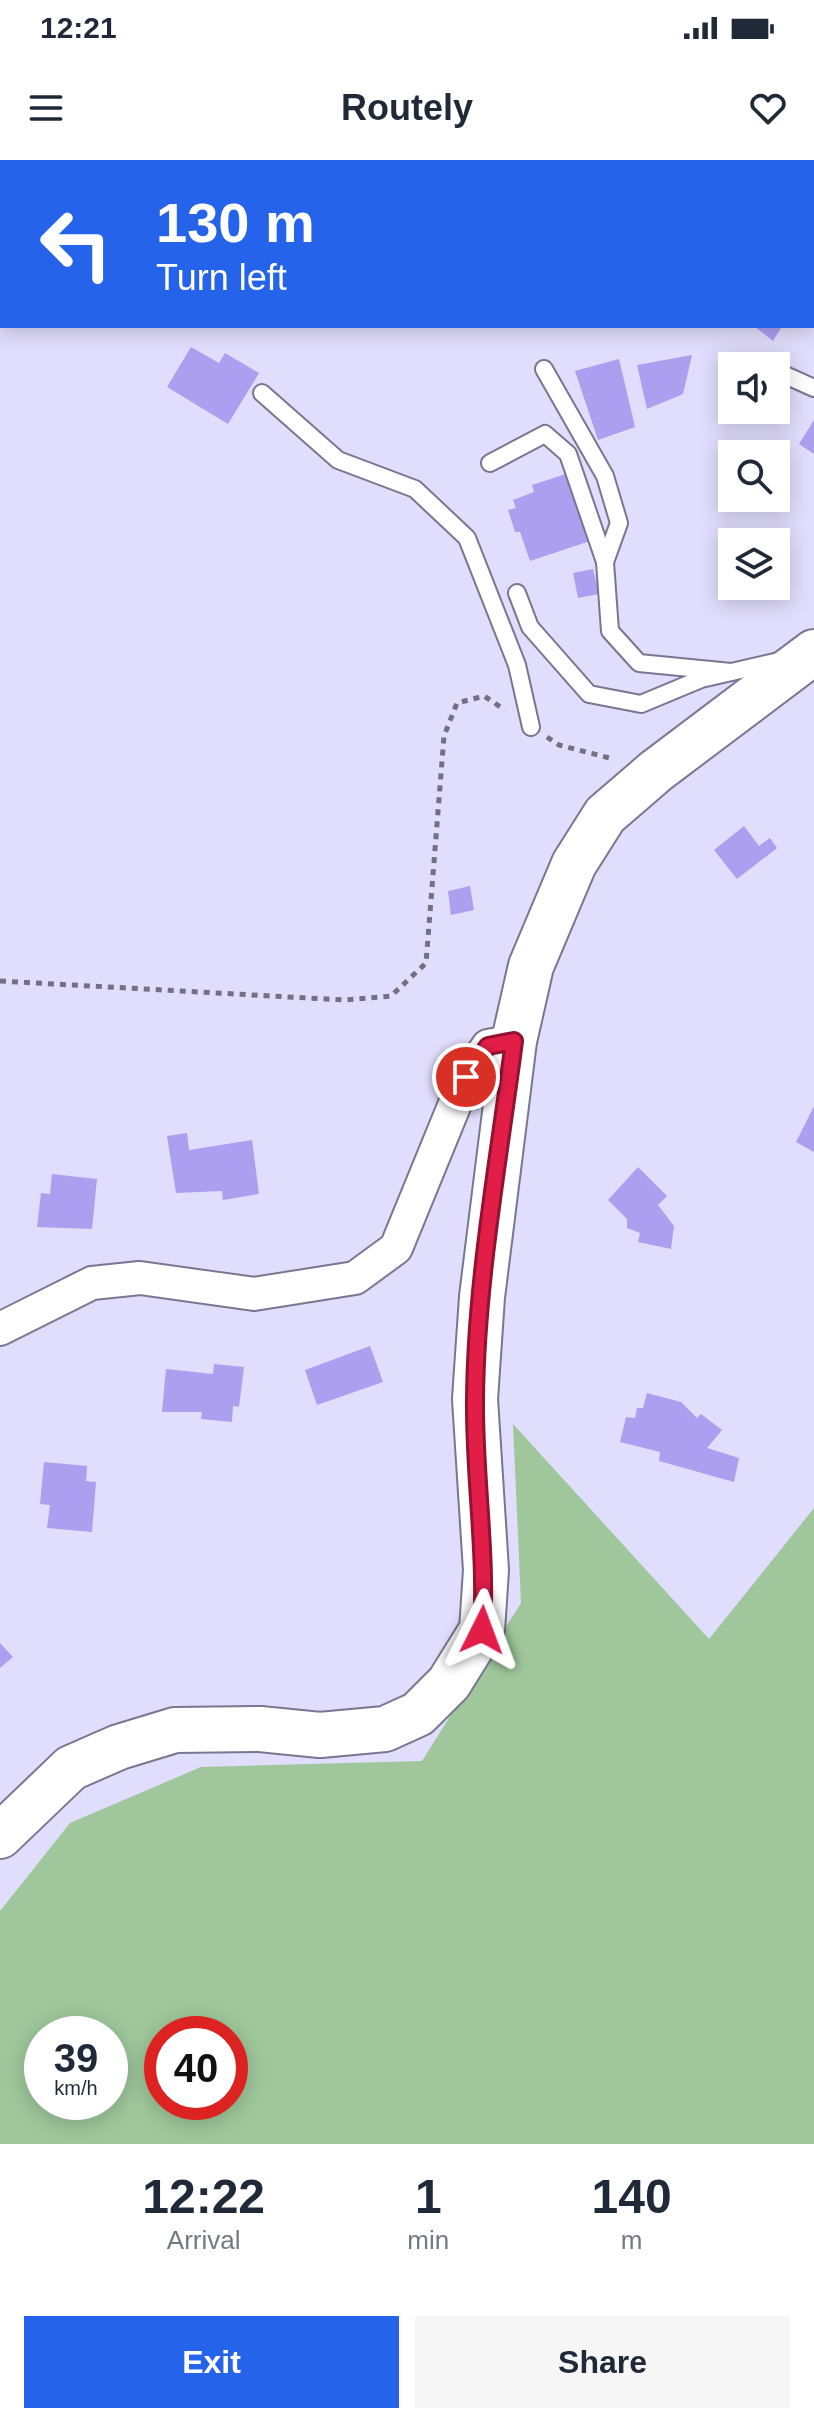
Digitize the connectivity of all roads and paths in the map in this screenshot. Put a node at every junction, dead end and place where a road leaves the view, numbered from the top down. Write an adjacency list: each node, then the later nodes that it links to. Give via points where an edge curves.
1 (544, 369): 6 (lane, via 605,476 619,523)
2 (790, 377): 3 (lane)
3 (814, 388)
4 (262, 393): 10 (lane, via 338,460 415,489 467,538 517,665)
5 (490, 463): 6 (lane, via 545,434 557,444 568,454)
6 (605, 562): 9 (lane, via 610,631 639,663)
7 (517, 593): 9 (lane, via 530,627 589,694 641,704)
8 (813, 653): 9 (lane); 11 (street)
9 (731, 672)
10 (531, 727): 11 (path, via 559,745); 12 (path, via 484,696 457,703 444,736 426,963 391,996 344,1000)
11 (656, 771): 13 (street, via 605,815 574,864 531,966)
12 (0, 981)
13 (514, 1041): 14 (street, via 488,1046 466,1077 396,1248 355,1278 254,1294 140,1278 92,1283); 15 (street, via 482,1297 475,1399 486,1570 482,1630 449,1683 418,1714 385,1729 320,1735 175,1730 119,1747 71,1768)
14 (0, 1329)
15 (3, 1829)

